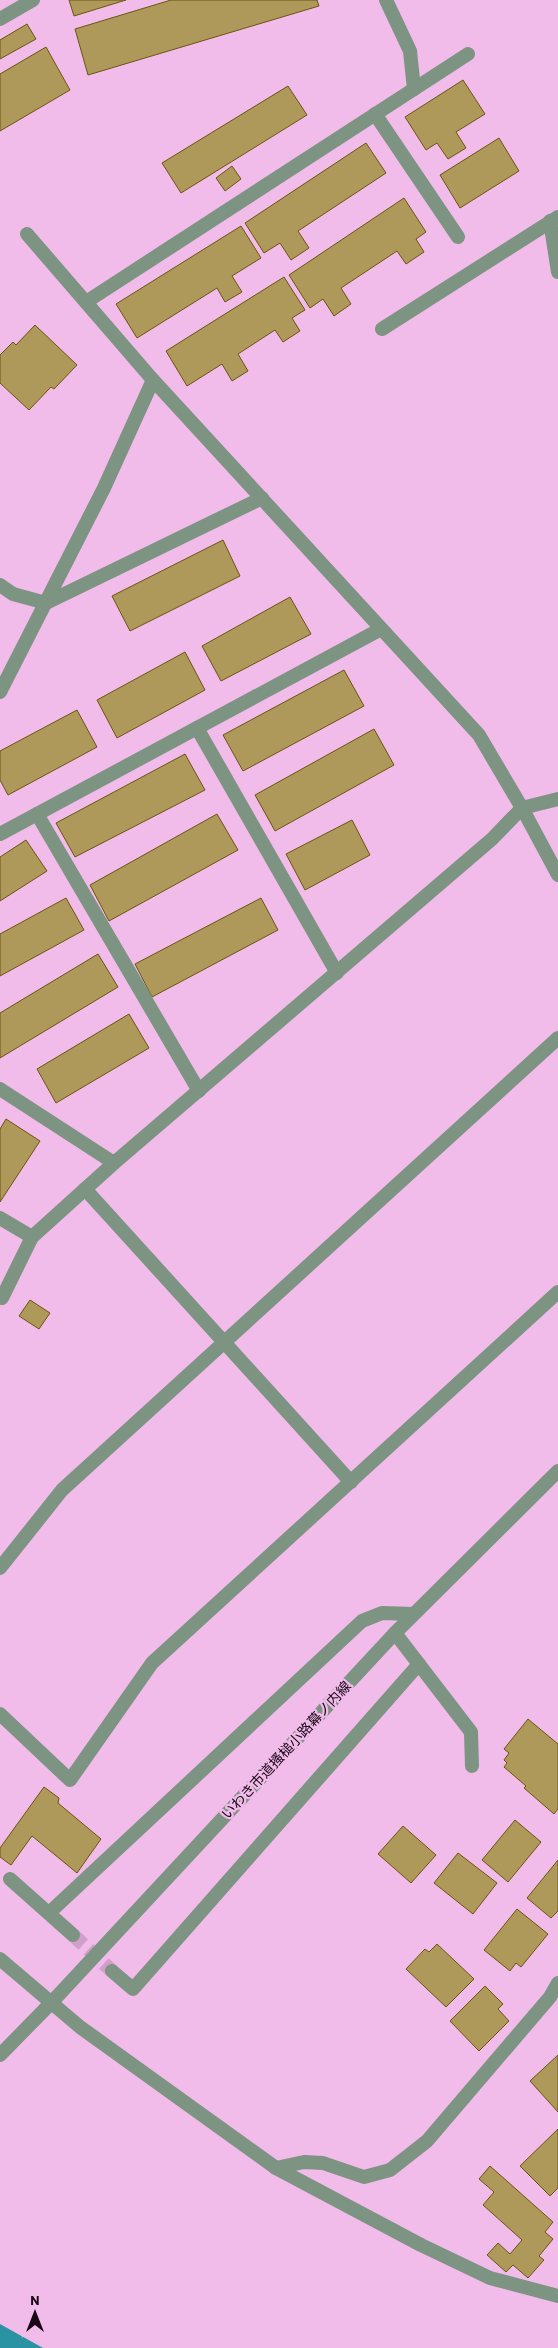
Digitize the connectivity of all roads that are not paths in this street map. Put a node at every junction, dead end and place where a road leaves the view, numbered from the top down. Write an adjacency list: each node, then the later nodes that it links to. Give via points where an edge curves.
1 (33, 0): 3 (street)
2 (386, 0): 5 (street, via 410,51)
3 (0, 19)
4 (468, 54): 5 (street)
5 (414, 89): 6 (street)
6 (375, 114): 9 (street); 11 (street)
7 (554, 219): 10 (street); 12 (street)
8 (27, 234): 11 (street)
9 (458, 236)
10 (558, 272)
11 (86, 302): 13 (street)
12 (382, 329)
13 (153, 380): 14 (street); 16 (street, via 104,488)
14 (262, 498): 16 (street); 17 (street)
15 (0, 585): 16 (street, via 13,594)
16 (46, 602): 18 (street)
17 (381, 630): 19 (street); 21 (street, via 479,736)
18 (0, 692)
19 (197, 728): 22 (street); 25 (street)
20 (558, 799): 21 (street)
21 (522, 808): 24 (street); 25 (street, via 492,839)
22 (37, 814): 23 (street); 28 (street)
23 (0, 834)
24 (558, 875)
25 (337, 973): 28 (street)
26 (558, 1038): 35 (street)
27 (0, 1089): 29 (street)
28 (199, 1091): 29 (street)
29 (114, 1163): 30 (street)
30 (85, 1189): 32 (street); 35 (street)
31 (0, 1218): 32 (street)
32 (32, 1237): 34 (street)
33 (558, 1292): 37 (street)
34 (2, 1298)
35 (224, 1342): 37 (street); 38 (street, via 62,1490)
36 (558, 1471): 39 (street, いわき市道搔槌小路幕ノ内線)
37 (351, 1482): 42 (street, via 152,1663 70,1780)
38 (0, 1568)
39 (413, 1614): 40 (street, いわき市道搔槌小路幕ノ内線); 45 (street, via 382,1613 362,1622)
40 (395, 1633): 41 (street); 50 (street, いわき市道搔槌小路幕ノ内線)
41 (419, 1664): 43 (street, via 471,1732); 48 (street, via 133,1989)
42 (0, 1714)
43 (472, 1766)
44 (10, 1879): 45 (street)
45 (49, 1913): 46 (street)
46 (73, 1935)
47 (0, 1959): 50 (street)
48 (112, 1971)
49 (558, 1983): 52 (street, via 550,1998 427,2141 390,2170 364,2177 323,2163 304,2162)
50 (52, 2002): 51 (street, いわき市道搔槌小路幕ノ内線); 52 (street, via 80,2027)
51 (0, 2055)
52 (276, 2168): 53 (street, via 490,2278)
53 (558, 2296)

